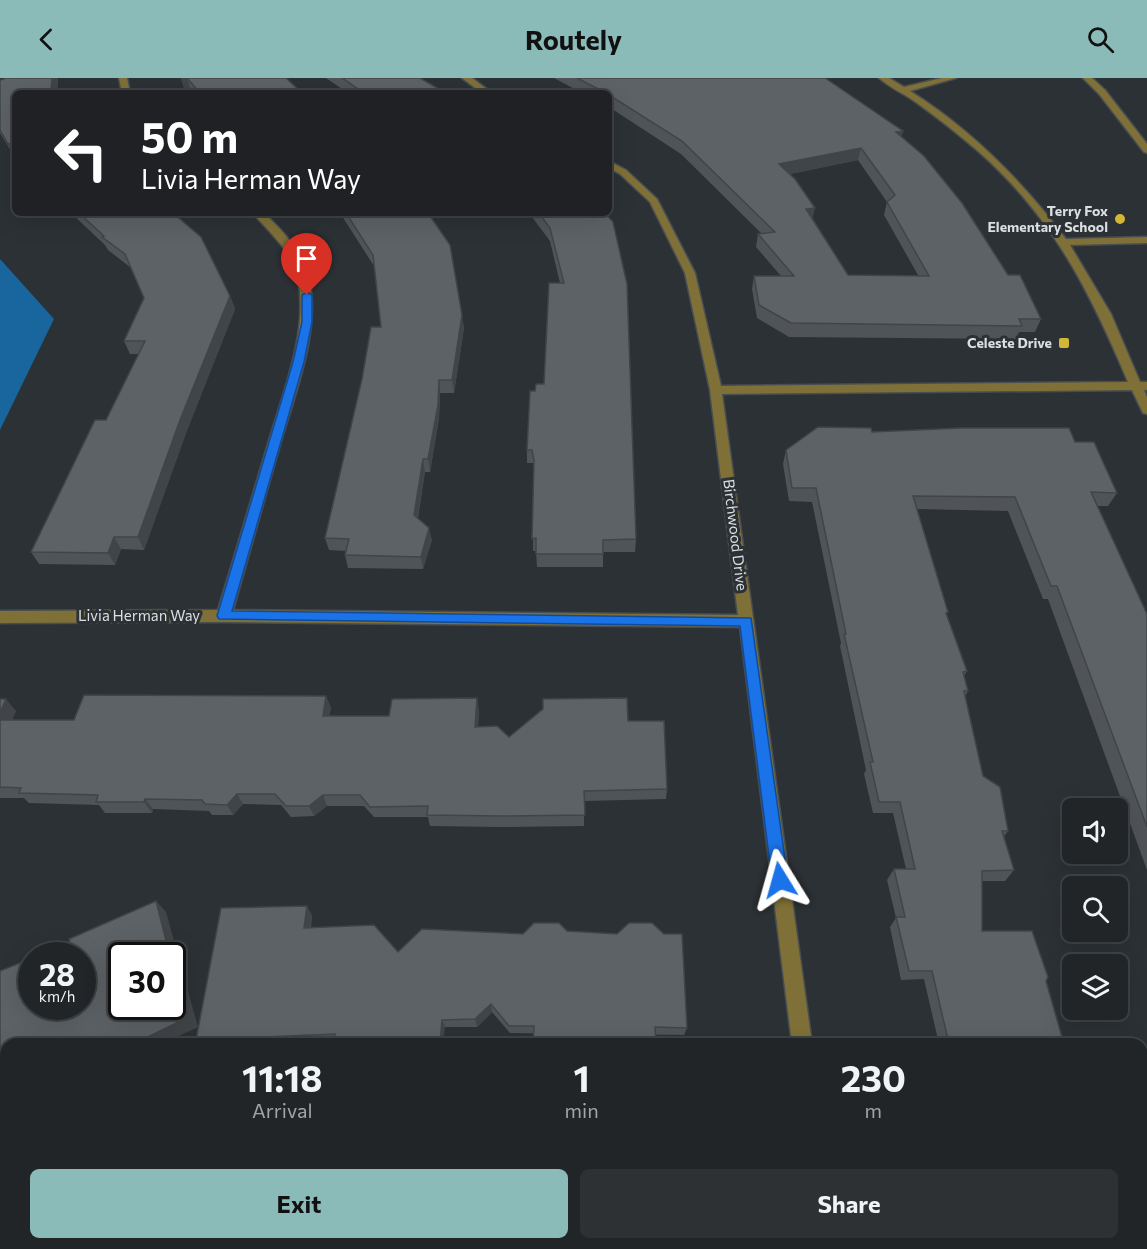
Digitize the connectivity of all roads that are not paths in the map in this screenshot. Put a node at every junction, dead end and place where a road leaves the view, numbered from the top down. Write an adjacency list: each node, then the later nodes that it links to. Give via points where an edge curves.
1 (466, 78): 5 (street)
2 (883, 78): 6 (street)
3 (952, 78): 6 (street)
4 (1087, 78): 7 (street)
5 (484, 90)
6 (903, 90): 11 (street, via 1001,166)
7 (1147, 150)
8 (612, 166): 13 (street, Birchwood Drive, via 654,201 690,273)
9 (261, 216): 15 (street, via 290,246 301,266 307,322)
10 (1147, 240): 11 (street)
11 (1064, 242): 12 (street)
12 (1141, 386): 13 (street); 14 (street)
13 (716, 390): 17 (street, Birchwood Drive)
14 (1147, 410)
15 (224, 616): 16 (street, Livia Herman Way); 17 (street, Livia Herman Way)
16 (0, 617)
17 (746, 621): 18 (street, Birchwood Drive)
18 (801, 1038)

